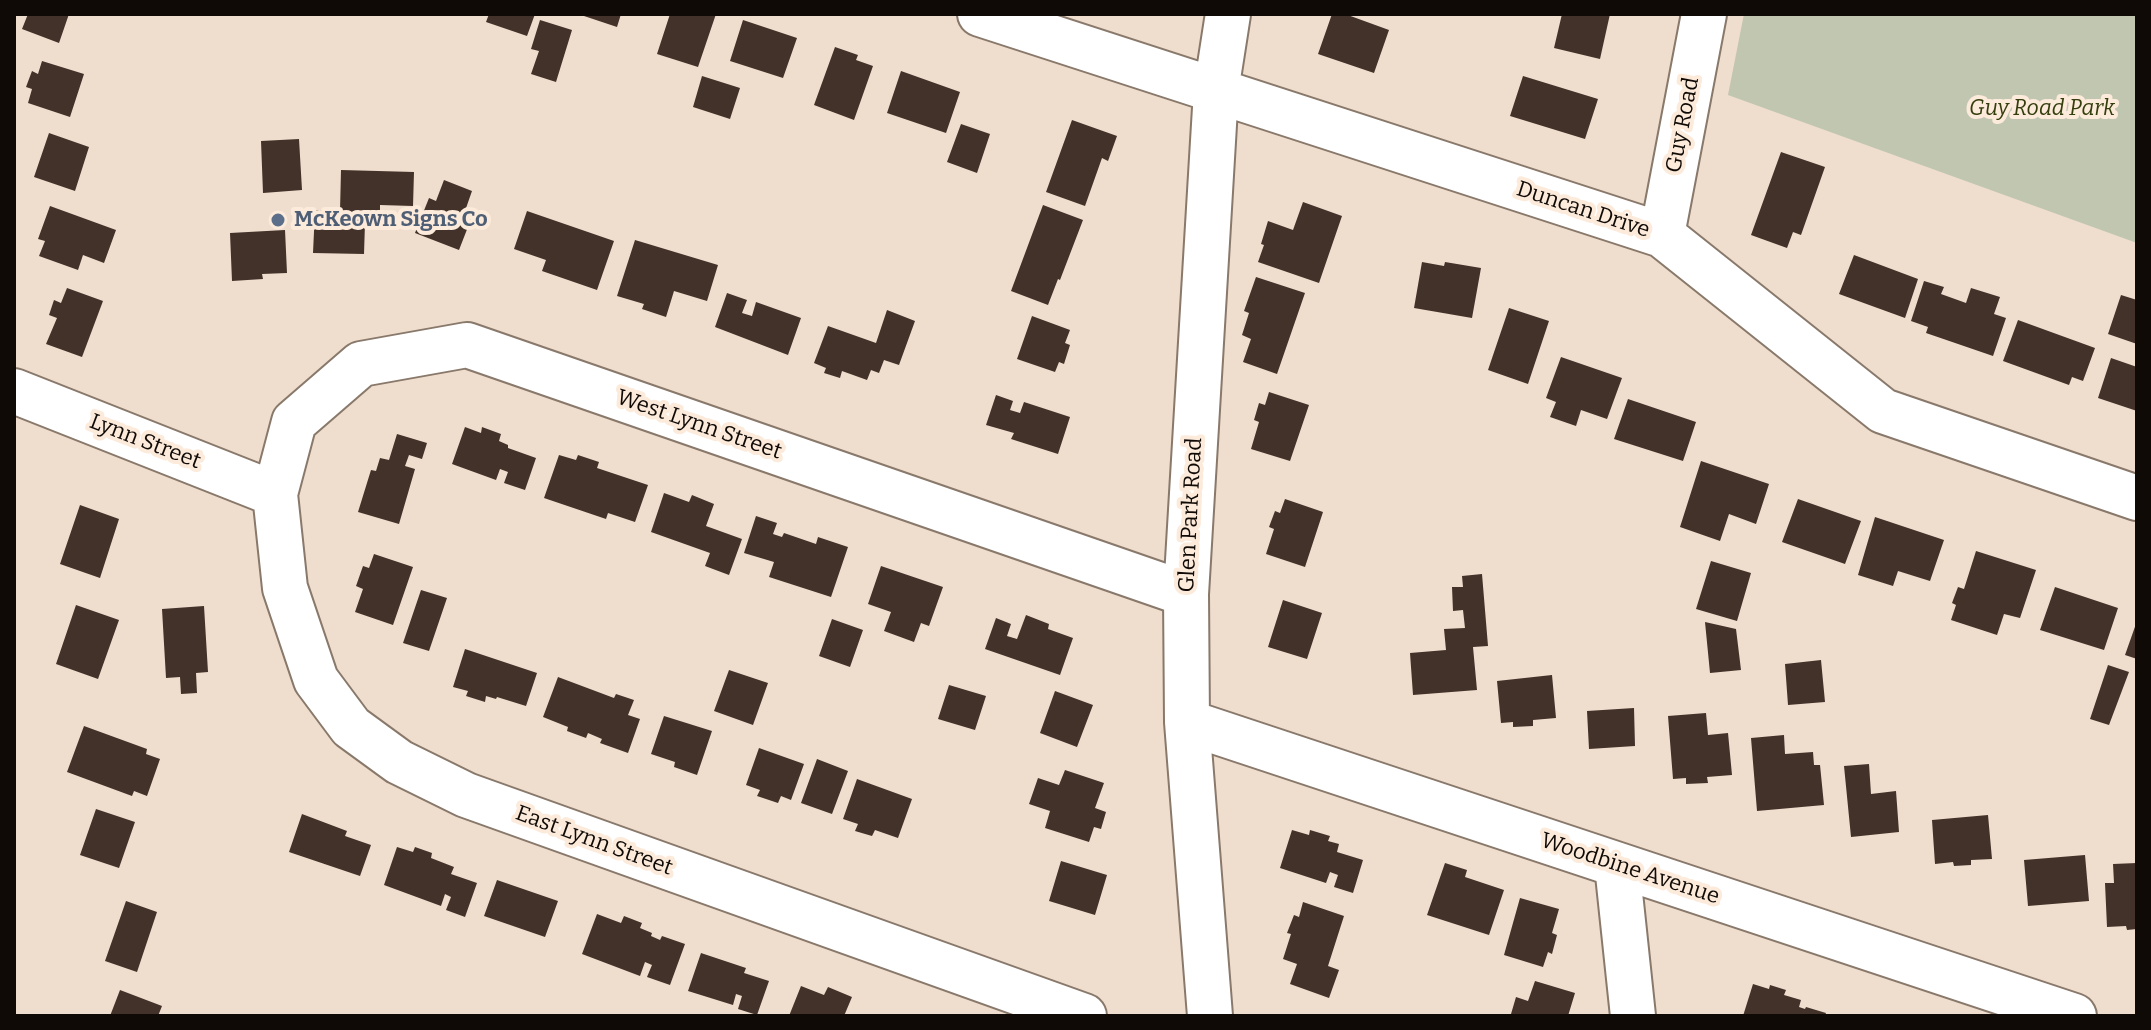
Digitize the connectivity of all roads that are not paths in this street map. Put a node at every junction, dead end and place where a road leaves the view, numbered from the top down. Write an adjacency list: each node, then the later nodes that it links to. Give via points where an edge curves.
1 (980, 14): 4 (street, Duncan Drive)
2 (1228, 14): 4 (street, Glen Park Road)
3 (1704, 14): 5 (street, Guy Road)
4 (1216, 91): 5 (street, Duncan Drive); 9 (street, Glen Park Road)
5 (1662, 235): 8 (street, Duncan Drive, via 1883,411)
6 (14, 391): 7 (street, Lynn Street)
7 (275, 494): 9 (street, West Lynn Street, via 294,422 361,364 467,345); 12 (street, East Lynn Street, via 285,588 316,680 351,727 399,762 466,795)
8 (2137, 498)
9 (1186, 594): 10 (street, Glen Park Road)
10 (1187, 722): 11 (street, Woodbine Avenue); 13 (street, Glen Park Road)
11 (1617, 865): 14 (street); 15 (street, Woodbine Avenue)
12 (1084, 1016)
13 (1210, 1016)
14 (1633, 1016)
15 (2074, 1016)

